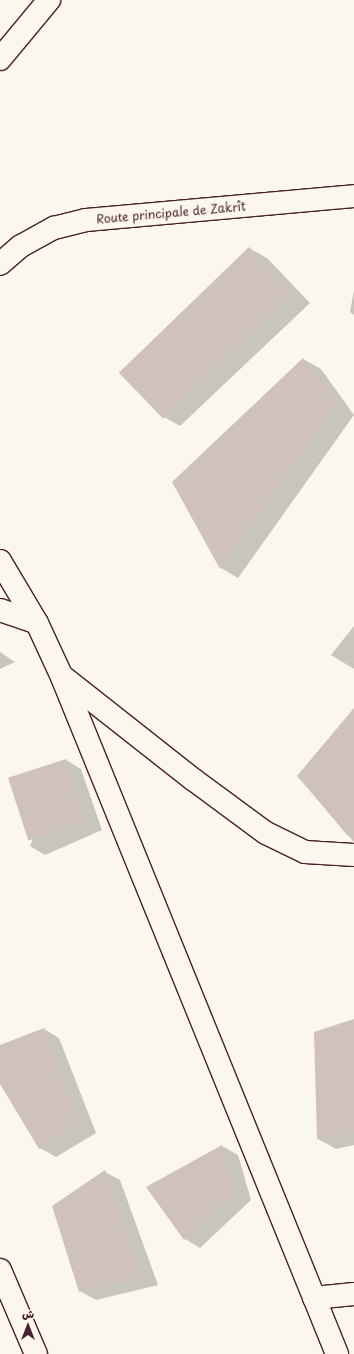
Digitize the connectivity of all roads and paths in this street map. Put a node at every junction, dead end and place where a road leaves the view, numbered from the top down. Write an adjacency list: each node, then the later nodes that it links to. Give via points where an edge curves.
1 (49, 0): 2 (street)
2 (0, 59)
3 (354, 196): 4 (street, Route principale de Zakrît, via 86,220 54,228 21,246)
4 (0, 264)
5 (0, 561): 7 (street)
6 (0, 610): 7 (street)
7 (37, 624): 8 (street)
8 (62, 676): 9 (street, via 266,833 305,852); 12 (street)
9 (354, 855)
10 (0, 1270): 13 (street)
11 (354, 1294): 12 (street)
12 (314, 1298): 14 (street)
13 (36, 1354)
14 (337, 1354)

